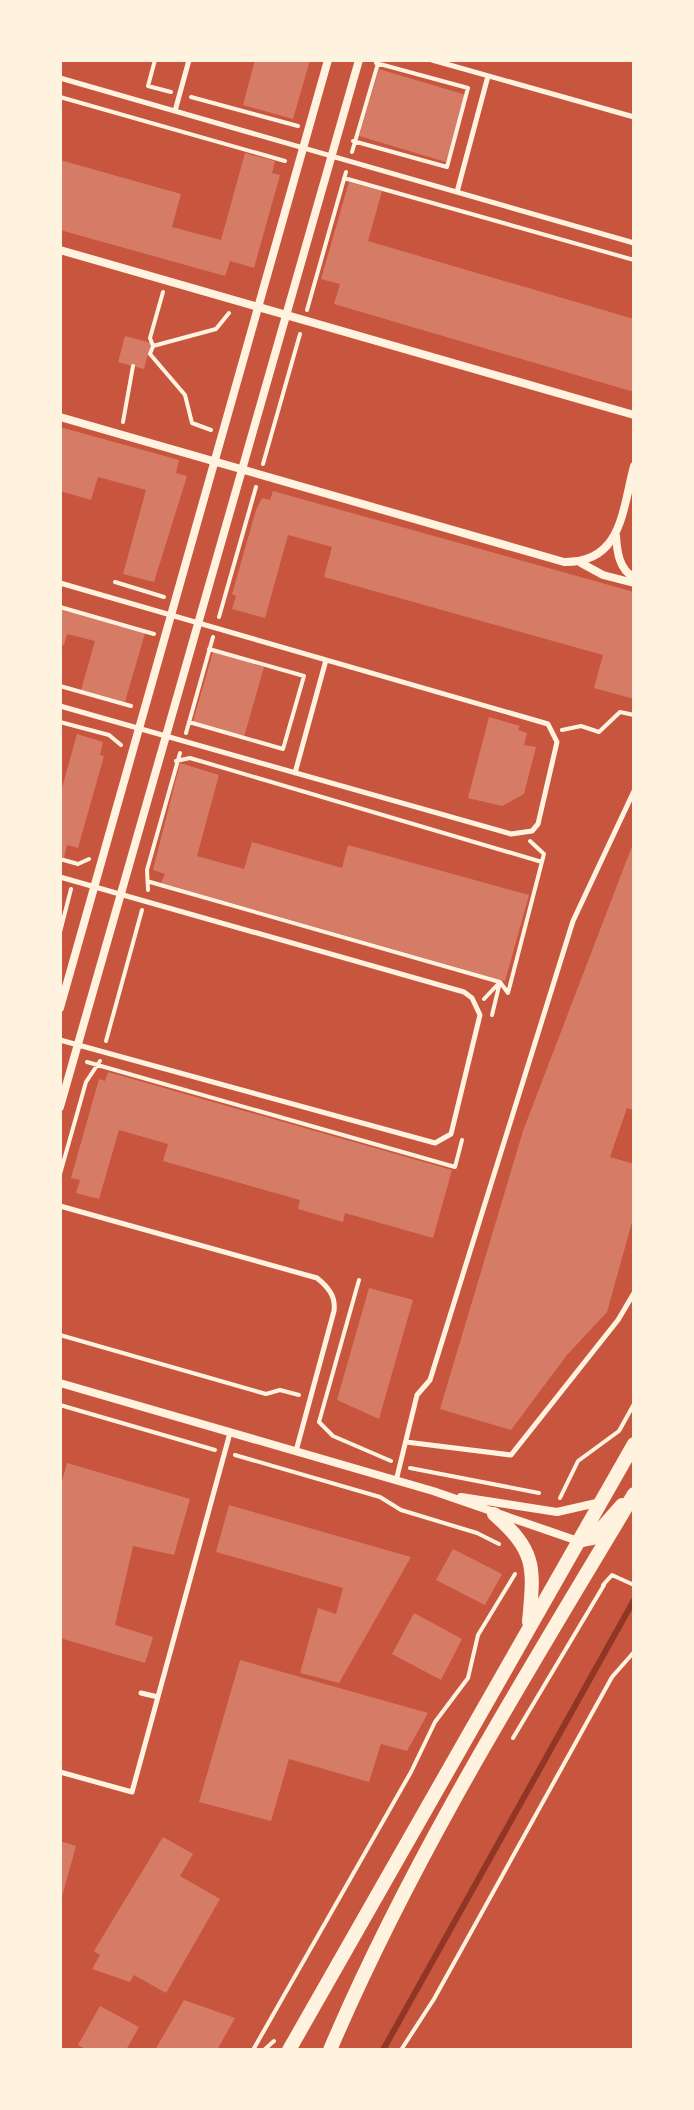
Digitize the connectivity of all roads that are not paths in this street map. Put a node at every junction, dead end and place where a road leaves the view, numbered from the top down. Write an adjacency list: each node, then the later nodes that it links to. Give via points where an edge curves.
1 (189, 60): 7 (lane)
2 (328, 60): 9 (street)
3 (359, 60): 10 (street)
4 (432, 60): 5 (lane)
5 (488, 76): 8 (lane); 11 (lane)
6 (60, 78): 7 (lane)
7 (175, 111): 9 (lane)
8 (634, 117)
9 (304, 148): 10 (lane); 14 (street)
10 (331, 156): 11 (lane); 15 (street)
11 (457, 192): 12 (lane)
12 (634, 243)
13 (60, 250): 14 (street)
14 (259, 307): 15 (street); 18 (street)
15 (286, 315): 16 (street); 20 (street)
16 (634, 415)
17 (60, 417): 18 (street)
18 (215, 461): 20 (street); 25 (street)
19 (634, 466): 21 (street)
20 (242, 469): 22 (street); 26 (street)
21 (616, 536): 22 (street, via 603,553); 23 (street, via 617,556)
22 (581, 563): 23 (street, via 603,575)
23 (634, 580)
24 (60, 583): 25 (lane)
25 (171, 615): 26 (lane); 29 (street)
26 (199, 623): 27 (lane); 30 (street)
27 (326, 660): 31 (lane); 31 (lane, via 548,724 557,742 538,824 523,834 511,834)
28 (60, 706): 29 (lane)
29 (139, 729): 30 (lane); 34 (street)
30 (166, 737): 31 (lane); 35 (street)
31 (295, 773)
32 (634, 791): 44 (lane, via 573,921)
33 (60, 877): 34 (lane)
34 (94, 887): 35 (lane); 36 (street)
35 (121, 895): 38 (street); 38 (lane, via 464,992 480,1015 451,1134 435,1143)
36 (60, 1008)
37 (60, 1040): 38 (lane)
38 (78, 1045): 39 (street)
39 (60, 1107)
40 (60, 1206): 46 (lane, via 317,1278 327,1286 335,1302)
41 (634, 1293): 44 (lane, via 511,1455)
42 (60, 1383): 43 (street)
43 (230, 1432): 46 (street); 55 (lane)
44 (406, 1442): 47 (lane)
45 (634, 1444): 50 (main road)
46 (296, 1451): 47 (street)
47 (396, 1481): 49 (street)
48 (634, 1494): 52 (main road, via 593,1538); 57 (main road, via 454,1801)
49 (445, 1495): 50 (street, via 557,1512); 51 (street)
50 (601, 1502): 52 (main road)
51 (494, 1514): 52 (street); 53 (main road, via 520,1537 531,1562)
52 (578, 1541): 53 (main road)
53 (528, 1630): 58 (main road)
54 (141, 1693): 55 (lane)
55 (158, 1697): 56 (lane, via 132,1792)
56 (60, 1772)
57 (353, 1997): 59 (main road); 60 (main road)
58 (289, 2050)
59 (321, 2050)
60 (330, 2050)

